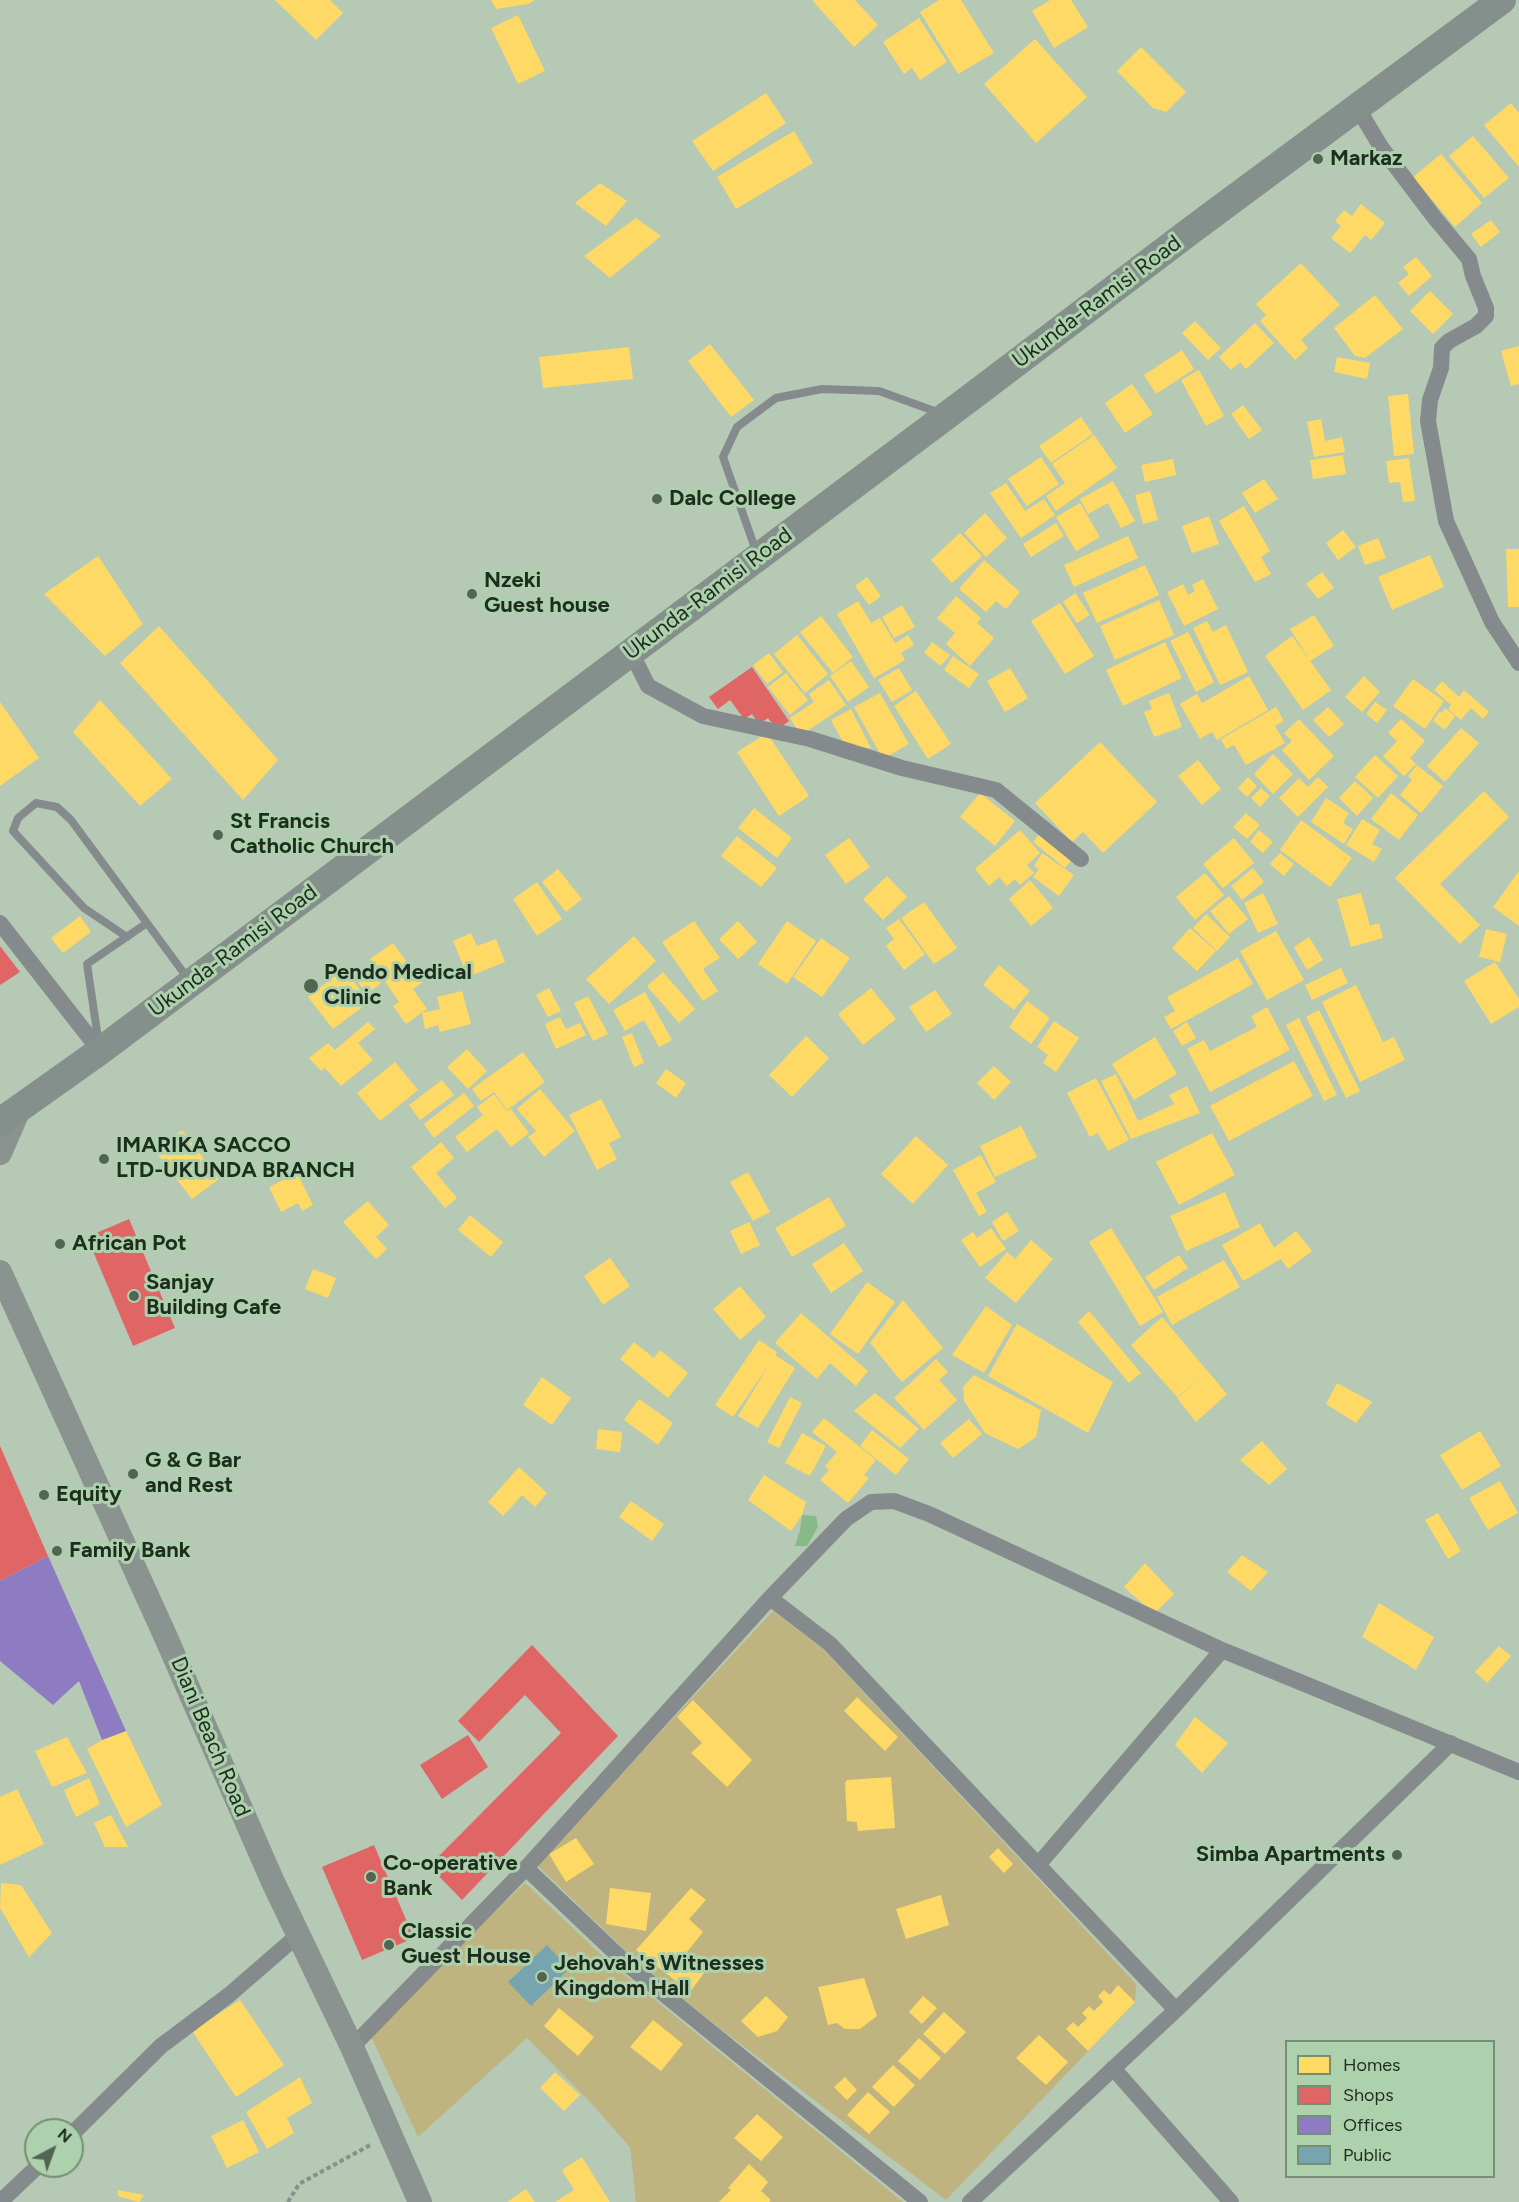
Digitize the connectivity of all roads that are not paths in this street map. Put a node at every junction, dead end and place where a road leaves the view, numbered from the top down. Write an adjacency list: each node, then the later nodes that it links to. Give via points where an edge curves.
1 (1502, 0): 2 (highway, Ukunda-Ramisi Road)
2 (1357, 107): 3 (highway, Ukunda-Ramisi Road); 6 (street, via 1381,147 1469,259 1486,308 1486,316 1476,326 1442,348 1428,421 1446,521 1492,622)
3 (947, 416): 4 (highway, Ukunda-Ramisi Road); 4 (lane, via 879,391 822,389 776,398 737,427 723,458)
4 (758, 557): 5 (highway, Ukunda-Ramisi Road)
5 (631, 652): 7 (street, via 648,686 703,716 810,739 902,768 996,790); 11 (highway, Ukunda-Ramisi Road)
6 (1519, 663)
7 (1081, 858)
8 (0, 923): 12 (street)
9 (147, 923): 10 (lane); 10 (lane, via 71,820 57,807 36,803 18,818 13,831 84,908); 11 (lane)
10 (126, 937): 12 (lane, via 87,964)
11 (191, 983): 12 (highway, Ukunda-Ramisi Road)
12 (100, 1051): 13 (highway, Ukunda-Ramisi Road)
13 (10, 1115): 14 (main road)
14 (0, 1153)
15 (0, 1272): 22 (main road, Diani Beach Road)
16 (770, 1598): 17 (street, via 856,1510 871,1502 894,1501); 20 (street, via 830,1644); 21 (street)
17 (1221, 1650): 18 (street); 20 (street)
18 (1450, 1743): 19 (street); 23 (street)
19 (1519, 1772)
20 (1038, 1864): 23 (street)
21 (526, 1868): 24 (street); 30 (street, via 627,1964)
22 (297, 1936): 24 (main road, Diani Beach Road); 26 (street, via 229,1995 161,2046)
23 (1176, 2010): 25 (street)
24 (352, 2047): 29 (main road, Diani Beach Road)
25 (1113, 2068): 31 (street); 32 (street)
26 (84, 2122)
27 (25, 2178): 28 (street)
28 (0, 2202)
29 (420, 2202)
30 (920, 2202)
31 (970, 2202)
32 (1231, 2202)

